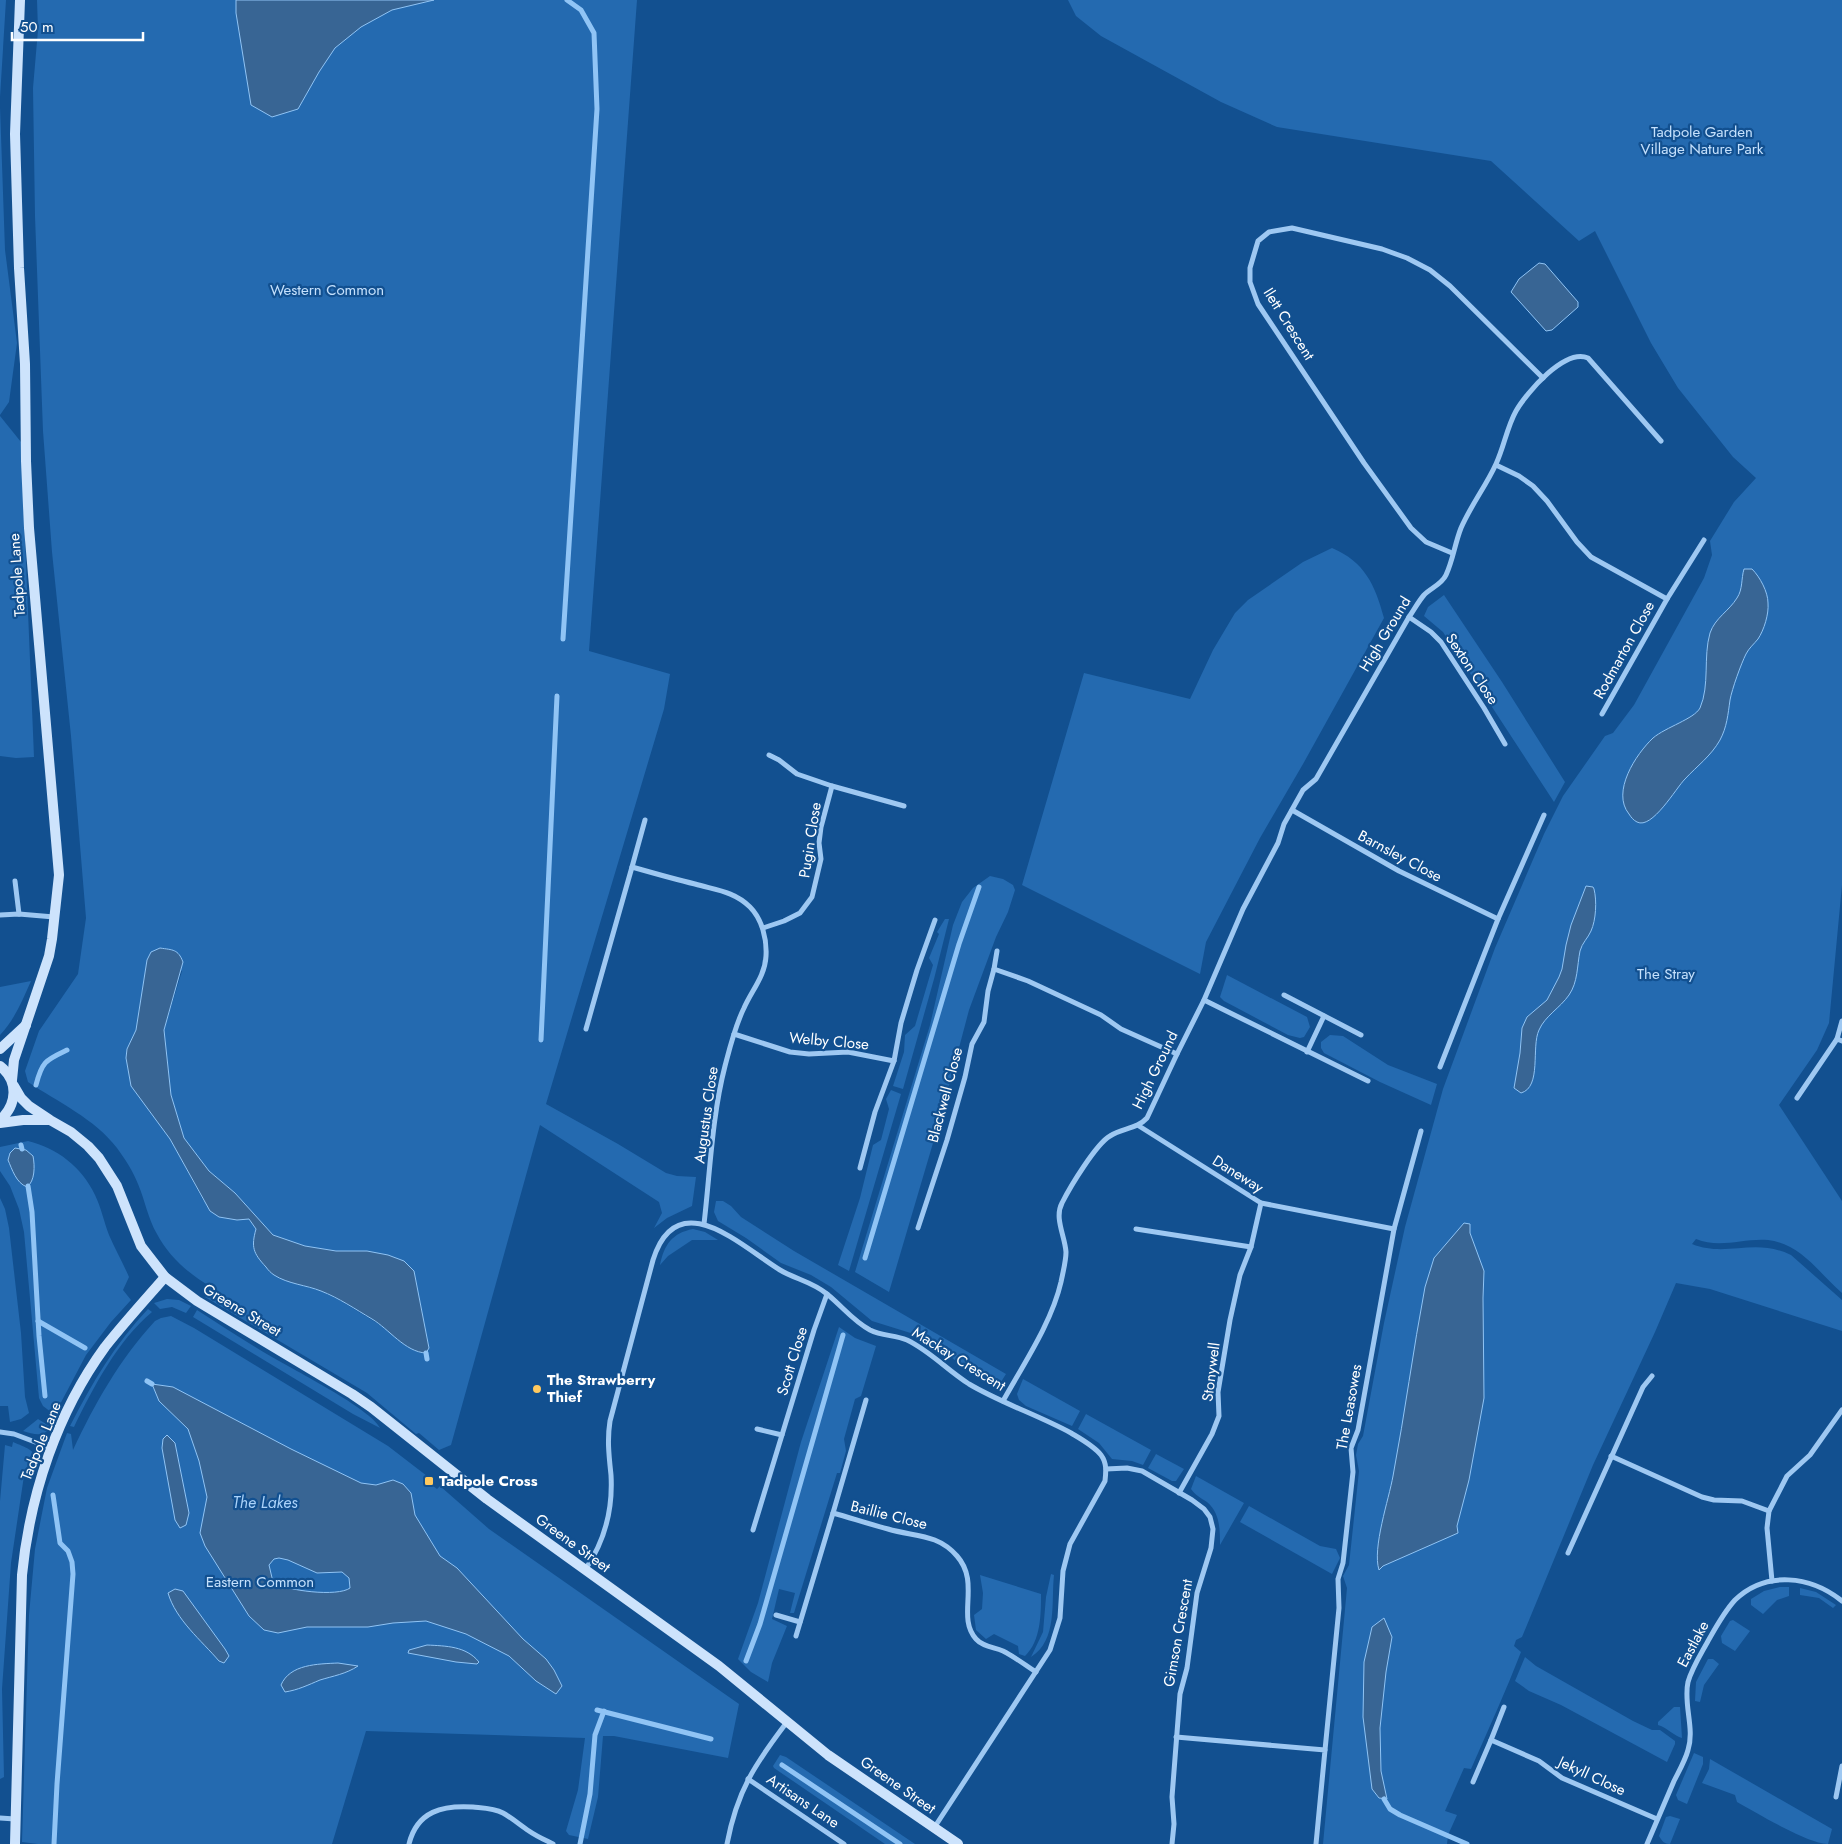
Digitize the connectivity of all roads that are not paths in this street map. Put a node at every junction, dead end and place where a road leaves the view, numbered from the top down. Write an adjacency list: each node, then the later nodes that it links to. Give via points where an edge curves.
1 (20, 0): 21 (street, Tadpole Lane, via 15,134 26,461 36,624 58,851)
2 (1543, 378): 3 (street, High Ground, via 1571,357 1583,355); 4 (street, High Ground, via 1516,411); 6 (street, Ilett Crescent, via 1450,286 1407,258 1292,228 1269,232 1258,241 1250,268 1250,282 1258,304 1411,528 1426,542)
3 (1661, 441)
4 (1496, 465): 6 (street, High Ground, via 1465,520); 7 (street, Rodmarton Close, via 1533,486 1591,557)
5 (1704, 540): 7 (street, Rodmarton Close)
6 (1452, 553): 8 (street, High Ground, via 1446,575 1423,596)
7 (1668, 599): 9 (street, Rodmarton Close)
8 (1409, 617): 10 (street, Sexton Close, via 1441,642); 14 (street, High Ground, via 1316,779 1303,790)
9 (1602, 714)
10 (1504, 744)
11 (769, 754): 12 (street, Pugin Close, via 797,774)
12 (832, 786): 13 (street, Pugin Close); 24 (street, Pugin Close, via 821,827 821,859 812,897 800,913)
13 (904, 806)
14 (1292, 810): 22 (street, Barnsley Close, via 1400,871); 28 (street, High Ground, via 1239,918)
15 (1544, 815): 22 (street)
16 (645, 820): 17 (street)
17 (632, 867): 24 (street, Augustus Close, via 736,896 750,906); 32 (street)
18 (15, 881): 19 (street)
19 (19, 914): 20 (street); 21 (street)
20 (0, 915)
21 (55, 918): 31 (street, Tadpole Lane, via 49,956)
22 (1498, 919): 41 (street)
23 (935, 920): 39 (street, via 916,970)
24 (763, 928): 33 (street, Augustus Close, via 765,966)
25 (997, 951): 26 (street, Blackwell Close)
26 (994, 969): 38 (street, via 1028,980 1101,1015 1120,1029); 52 (street, Blackwell Close, via 984,1022 972,1044 949,1132)
27 (1284, 995): 29 (street)
28 (1204, 1000): 37 (street); 38 (street, High Ground)
29 (1324, 1016): 34 (street); 37 (street)
30 (1842, 1021): 35 (street)
31 (28, 1022): 36 (street, Tadpole Lane); 43 (street, Tadpole Lane, via 14,1060)
32 (586, 1028)
33 (734, 1034): 39 (street, Welby Close, via 790,1052 848,1052); 51 (street, Augustus Close, via 718,1100)
34 (1361, 1035)
35 (1839, 1040): 44 (street)
36 (0, 1049)
37 (1307, 1052): 42 (street)
38 (1177, 1054): 47 (street, High Ground, via 1147,1118)
39 (894, 1061): 49 (street)
40 (0, 1066): 43 (street)
41 (1440, 1067)
42 (1368, 1081)
43 (13, 1083): 45 (street, via 24,1101); 46 (street, Tadpole Lane, via 12,1105)
44 (1797, 1098)
45 (50, 1120): 46 (street, Tadpole Lane); 56 (street, via 71,1132 99,1158 118,1186 141,1246)
46 (0, 1122)
47 (1139, 1126): 50 (street, Daneway); 60 (street, High Ground, via 1105,1139 1063,1201 1059,1212 1066,1251 1061,1284 1044,1326)
48 (1421, 1131): 54 (street, The Leasowes)
49 (860, 1168)
50 (1261, 1203): 54 (street, Daneway); 55 (street, Stonywell)
51 (704, 1224): 57 (street, Mackay Crescent); 73 (street, via 688,1223 676,1228 656,1249 610,1421 607,1442 611,1485 605,1528 597,1552)
52 (918, 1228)
53 (1136, 1229): 55 (street)
54 (1394, 1229): 84 (street, The Leasowes, via 1352,1448 1353,1472 1344,1563 1338,1579 1339,1608)
55 (1251, 1247): 68 (street, Stonywell, via 1240,1275 1230,1320 1218,1392 1219,1416)
56 (165, 1277): 65 (street, Tadpole Lane, via 94,1363); 73 (street, Greene Street, via 197,1301 371,1407 486,1500)
57 (827, 1294): 60 (street, Mackay Crescent, via 864,1327 911,1343 968,1383); 64 (street, Scott Close)
58 (1652, 1376): 66 (street, via 1643,1387)
59 (866, 1400): 70 (street, Baillie Close)
60 (1003, 1401): 67 (street, Mackay Crescent, via 1075,1435 1100,1454)
61 (1842, 1410): 69 (street, via 1810,1455 1787,1476)
62 (756, 1428): 64 (street)
63 (0, 1432): 65 (street)
64 (782, 1435): 71 (street, Scott Close)
65 (52, 1448): 90 (street, Tadpole Lane, via 36,1494 24,1558)
66 (1611, 1456): 69 (street, via 1702,1497 1742,1501); 72 (street)
67 (1106, 1469): 68 (street, Gimson Crescent, via 1138,1470); 79 (street, via 1103,1487 1070,1544 1063,1571 1058,1629)
68 (1180, 1493): 82 (street, Gimson Crescent, via 1206,1513 1212,1523 1213,1535 1196,1593)
69 (1769, 1512): 74 (street, via 1767,1528)
70 (833, 1513): 77 (street, Baillie Close); 79 (street, Baillie Close, via 890,1530 922,1535 951,1550 968,1577 968,1620 973,1636)
71 (753, 1530)
72 (1568, 1552)
73 (585, 1570): 81 (street, Greene Street, via 719,1666)
74 (1772, 1581): 75 (street, Eastlake, via 1811,1583); 91 (street, Eastlake, via 1745,1592 1731,1605 1695,1664 1687,1690 1689,1749)
75 (1842, 1601)
76 (776, 1615): 77 (street)
77 (800, 1622): 78 (street, Baillie Close)
78 (796, 1636)
79 (1036, 1672): 92 (street)
80 (1504, 1707): 83 (street)
81 (787, 1722): 86 (street); 92 (street, Greene Street, via 828,1755)
82 (1176, 1737): 84 (street); 99 (street, Gimson Crescent)
83 (1491, 1740): 87 (street); 91 (street, Jekyll Close, via 1539,1761 1562,1778)
84 (1325, 1750): 100 (street, The Leasowes)
85 (1842, 1766): 88 (street)
86 (748, 1778): 96 (street, via 735,1810); 97 (street, Artisans Lane)
87 (1473, 1782)
88 (1836, 1797)
89 (0, 1818): 90 (street)
90 (15, 1819): 93 (street, Tadpole Lane)
91 (1658, 1819): 101 (street, Eastlake)
92 (934, 1828): 98 (street, Greene Street)
93 (15, 1844)
94 (409, 1844): 95 (street, via 416,1828 428,1815 446,1807 463,1806 502,1813)
95 (553, 1844)
96 (727, 1844)
97 (844, 1844)
98 (958, 1844)
99 (1172, 1844)
100 (1316, 1844)
101 (1646, 1844)

